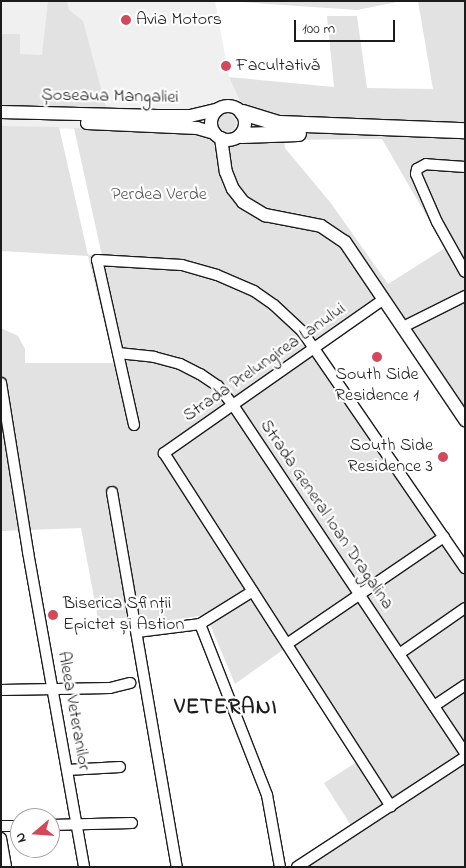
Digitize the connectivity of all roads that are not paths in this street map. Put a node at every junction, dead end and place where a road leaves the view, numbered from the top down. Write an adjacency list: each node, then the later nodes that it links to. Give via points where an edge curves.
1 (217, 110): 2 (main road, Șoseaua Mangaliei, via 190,116); 3 (main road, via 229,106); 6 (main road, via 212,118)
2 (1, 112)
3 (242, 112): 5 (highway, via 279,123); 7 (main road, via 245,125)
4 (1, 119): 6 (main road, Șoseaua Mangaliei, via 197,128)
5 (465, 130)
6 (217, 136): 7 (main road, via 230,140); 10 (main road)
7 (238, 136): 8 (highway, via 307,133); 10 (main road, via 231,153)
8 (465, 138)
9 (465, 167): 11 (street, via 426,164 417,169 416,174 437,222)
10 (228, 177): 13 (main road, via 243,202 256,212 321,226 345,242)
11 (465, 272)
12 (465, 296): 14 (street)
13 (384, 299): 14 (main road); 15 (street, Strada Prelungirea Lanului)
14 (403, 327): 19 (main road)
15 (314, 348): 16 (street, via 302,331 274,305 254,291 217,275 182,265 96,260); 18 (street, Strada Prelungirea Lanului); 22 (street)
16 (118, 354): 18 (street, Strada General Ioan Dragalina, via 154,357 190,369 218,386); 20 (street)
17 (1, 383): 33 (street, Aleea Veteranilor)
18 (233, 405): 24 (street, Strada Prelungirea Lanului, via 164,453); 25 (street, Strada General Ioan Dragalina)
19 (465, 420)
20 (134, 425)
21 (112, 492): 28 (street)
22 (444, 537): 23 (street); 25 (street)
23 (465, 568)
24 (253, 590): 27 (street); 29 (street)
25 (359, 595): 29 (street); 30 (street, Strada General Ioan Dragalina)
26 (465, 608): 30 (street)
27 (200, 624): 28 (street); 48 (street, via 267,795)
28 (137, 632): 47 (street)
29 (287, 644): 40 (street)
30 (399, 654): 35 (street, Strada General Ioan Dragalina)
31 (130, 683): 33 (street, via 110,688)
32 (465, 685): 35 (street)
33 (52, 689): 34 (street); 39 (street, Aleea Veteranilor)
34 (1, 690)
35 (434, 706): 36 (street, Strada General Ioan Dragalina)
36 (465, 753)
37 (465, 758): 40 (street)
38 (120, 767): 39 (street)
39 (67, 770): 42 (street, Aleea Veteranilor)
40 (391, 806): 49 (street)
41 (132, 823): 42 (street)
42 (76, 824): 43 (street); 46 (street, Aleea Veteranilor)
43 (60, 825)
44 (1, 838): 45 (street)
45 (6, 867)
46 (84, 867)
47 (177, 867)
48 (280, 867)
49 (297, 867)

